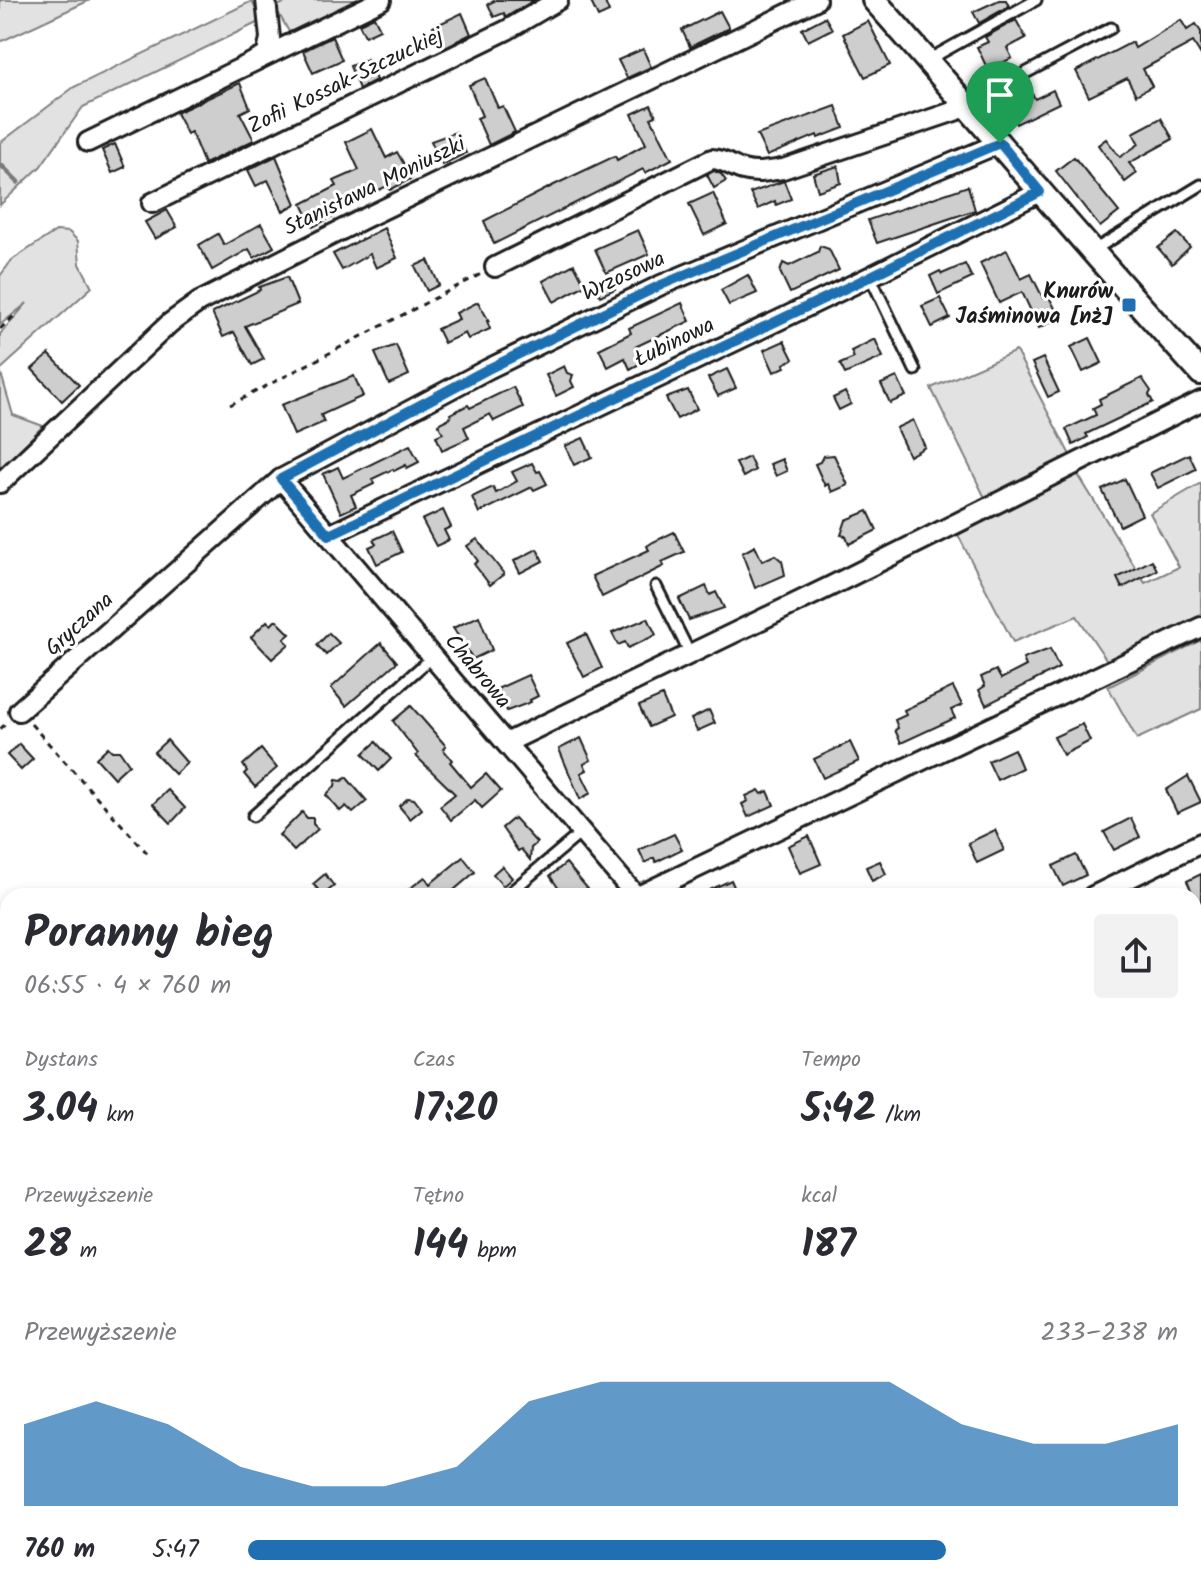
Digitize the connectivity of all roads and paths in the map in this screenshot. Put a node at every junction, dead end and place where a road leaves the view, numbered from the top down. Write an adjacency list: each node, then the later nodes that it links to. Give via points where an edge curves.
1 (266, 0): 8 (street)
2 (381, 0): 8 (street)
3 (558, 0): 15 (street, Zofii Kossak-Szczuckiej, via 507,30)
4 (816, 0): 26 (street, Stanisława Moniuszki, via 199,302 160,332)
5 (874, 0): 9 (street)
6 (1036, 0): 9 (lane)
7 (1111, 28): 10 (lane)
8 (267, 54): 11 (street)
9 (928, 60): 10 (street)
10 (967, 104): 12 (street); 17 (street, via 783,169 758,173 712,159)
11 (88, 142)
12 (1000, 143): 14 (street); 25 (street, Wrzosowa, via 661,285)
13 (1201, 185): 16 (lane)
14 (1040, 192): 16 (street); 18 (street, Łubinowa)
15 (152, 203)
16 (1091, 252): 22 (street)
17 (495, 267): 24 (path)
18 (870, 276): 21 (lane); 27 (street, Łubinowa)
19 (15, 315): 20 (path)
20 (0, 329)
21 (915, 370)
22 (1201, 373)
23 (1201, 401): 30 (street)
24 (230, 405)
25 (281, 479): 27 (street, Chabrowa); 32 (street, Gryczana)
26 (0, 483)
27 (329, 535): 31 (street, Chabrowa)
28 (656, 586): 30 (lane)
29 (1201, 627): 40 (street)
30 (690, 654): 33 (street)
31 (432, 657): 33 (street, Chabrowa); 34 (lane)
32 (19, 711): 37 (path)
33 (506, 743): 35 (street, Chabrowa)
34 (253, 816)
35 (582, 832): 38 (lane); 39 (street, Chabrowa)
36 (1201, 843): 41 (street)
37 (148, 854)
38 (516, 888)
39 (630, 888)
40 (654, 888)
41 (1109, 888)

